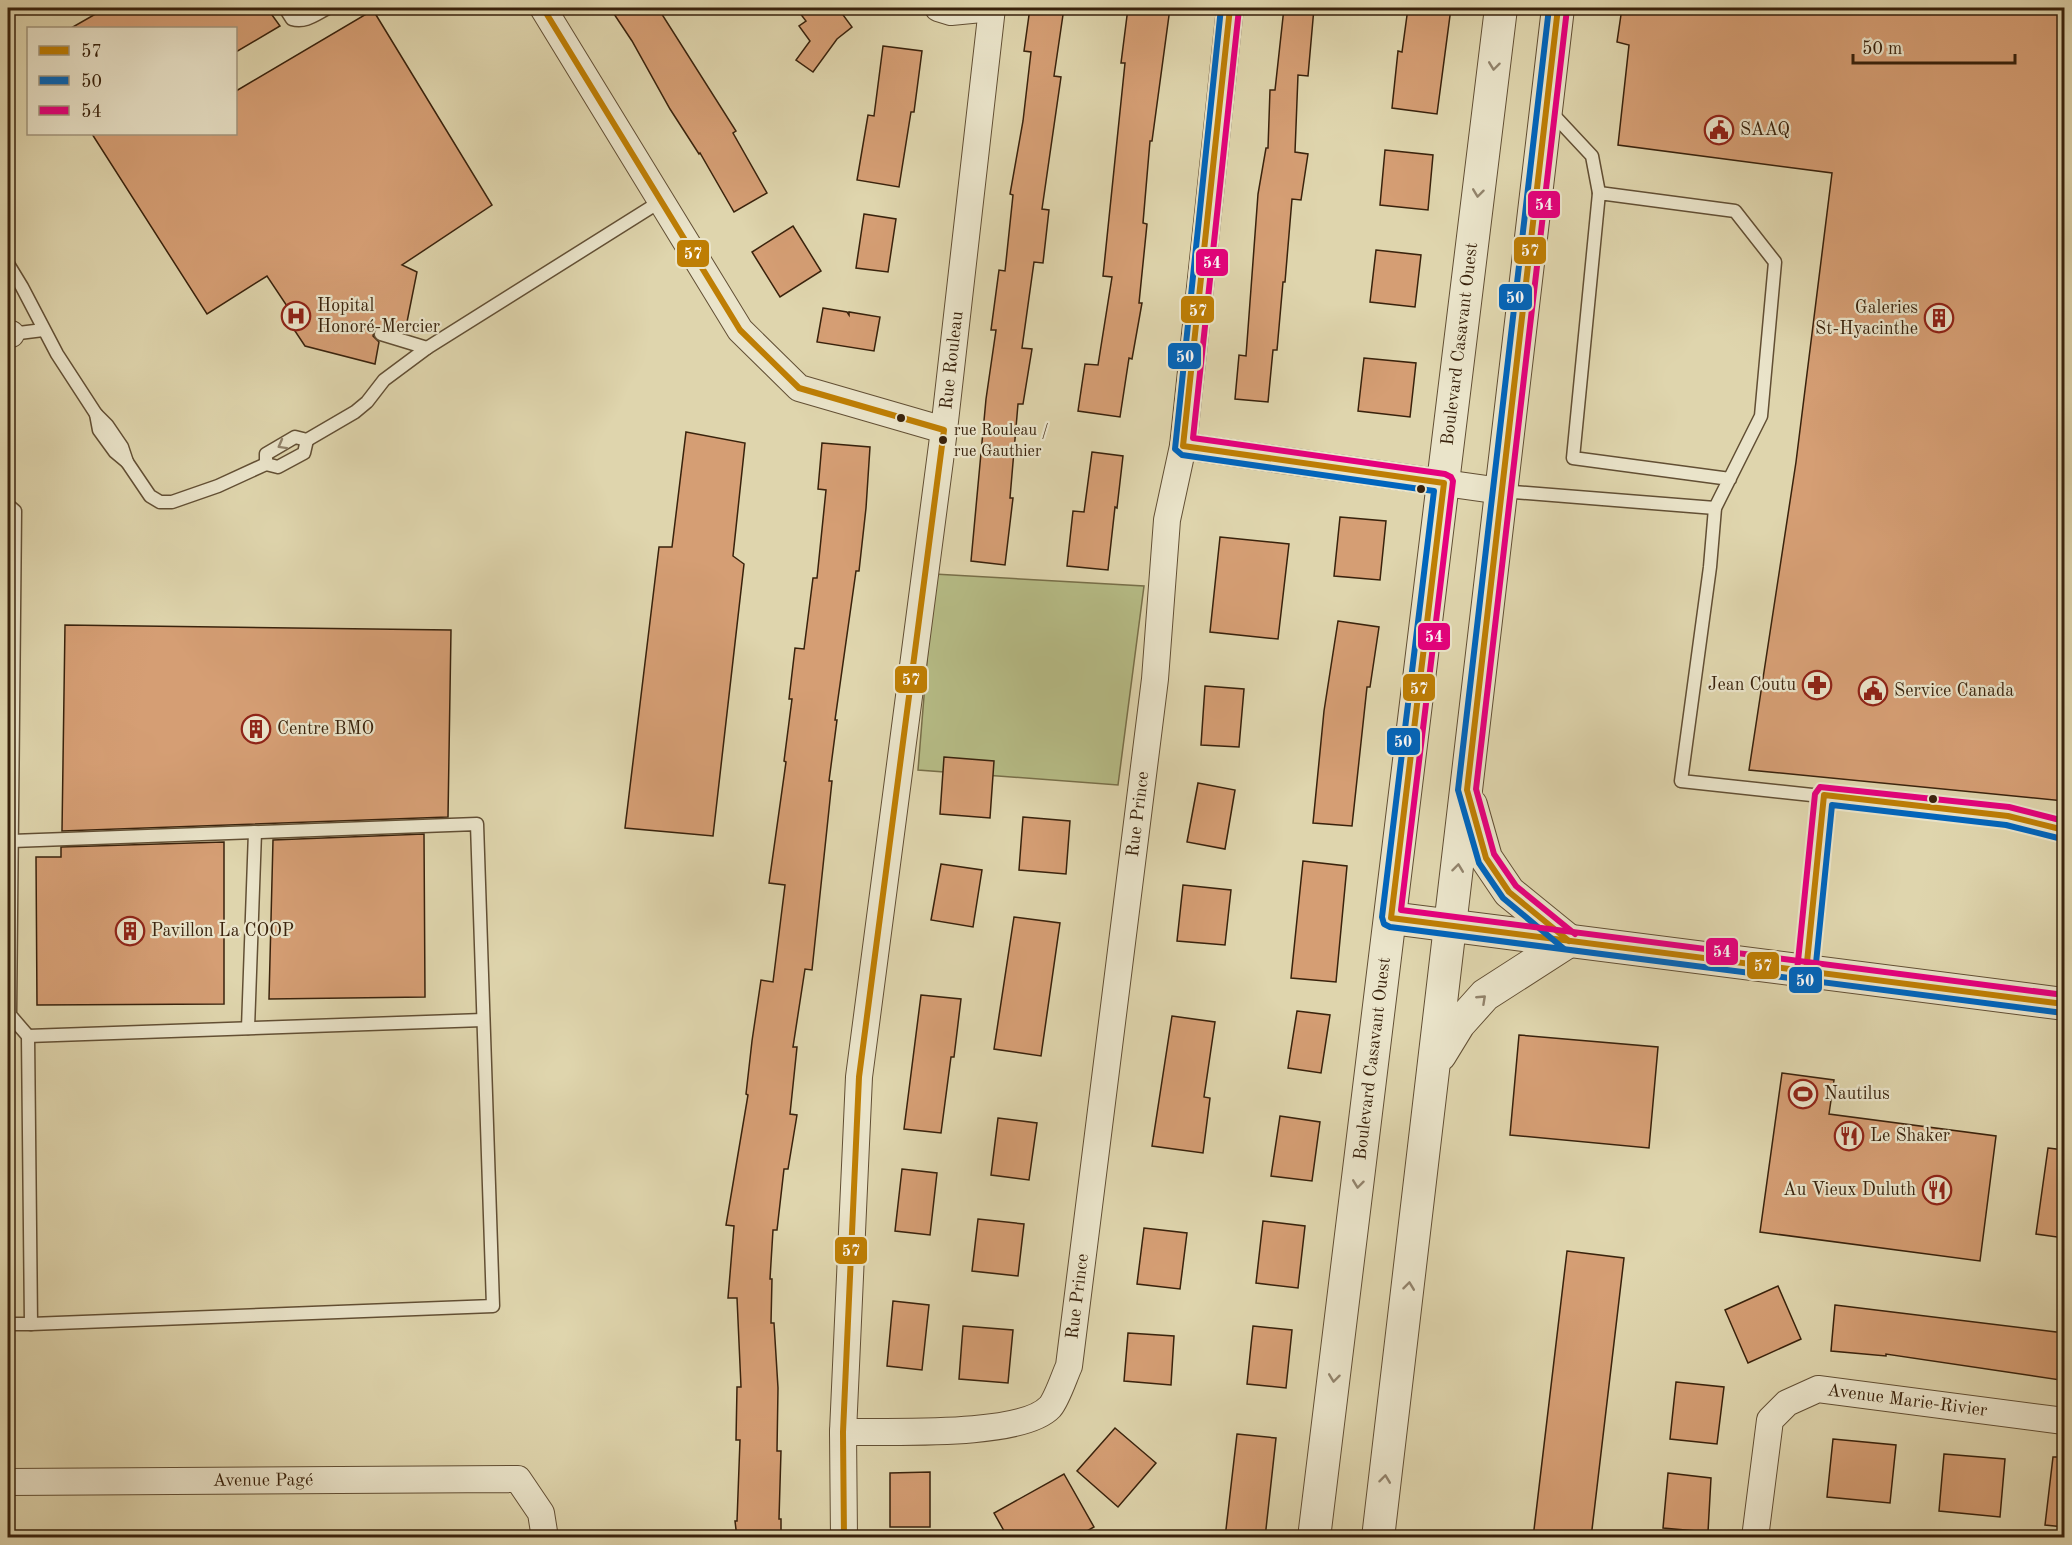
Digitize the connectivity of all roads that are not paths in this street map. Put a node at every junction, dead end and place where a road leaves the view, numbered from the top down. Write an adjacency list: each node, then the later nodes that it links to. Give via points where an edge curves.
1 (285, 8): 2 (lane, via 292,19 300,21)
2 (328, 8)
3 (543, 8): 11 (street)
4 (938, 8): 5 (street, via 951,12)
5 (992, 8): 17 (street, Rue Rouleau)
6 (1230, 8): 19 (street, Rue Prince)
7 (1501, 8): 22 (street, Boulevard Casavant Ouest, one-way to 22)
8 (1558, 8): 9 (street)
9 (1547, 108): 10 (lane, via 1593,156); 23 (street)
10 (1599, 194): 21 (lane, via 1573,458); 21 (lane, via 1735,211 1775,262 1761,416)
11 (661, 201): 16 (lane); 17 (street, via 740,330 799,388)
12 (8, 264): 13 (lane)
13 (43, 330): 14 (lane); 20 (lane, via 96,414 122,447 127,462 150,495 160,502 172,502 218,486)
14 (9, 334)
15 (381, 334): 16 (lane)
16 (427, 348): 18 (lane, via 384,380 355,412)
17 (944, 430): 44 (street, Rue Rouleau, via 860,1077)
18 (307, 440): 20 (lane, via 304,453 278,467); 20 (lane, one-way to 20, via 295,437 266,454)
19 (1183, 446): 22 (street); 44 (street, Rue Prince, via 1167,520 1155,679 1069,1366 1050,1407 1032,1420 983,1430)
20 (266, 464)
21 (1730, 479): 25 (lane)
22 (1444, 483): 23 (street); 31 (street, Boulevard Casavant Ouest)
23 (1501, 491): 25 (lane); 26 (street)
24 (8, 505): 30 (lane, via 15,511)
25 (1715, 508): 27 (lane, via 1682,781)
26 (1467, 790): 32 (street, one-way to 26); 33 (street, via 1486,858 1509,892)
27 (1824, 795): 28 (lane, via 2008,816); 34 (lane)
28 (2064, 830)
29 (255, 832): 30 (lane); 37 (lane, via 477,824); 38 (lane)
30 (12, 841): 36 (lane)
31 (1391, 918): 32 (street); 48 (street, Boulevard Casavant Ouest, one-way to 48)
32 (1451, 926): 33 (street); 40 (street)
33 (1569, 941): 34 (street); 40 (street, one-way to 33, via 1459,1023 1485,995)
34 (1806, 972): 35 (street)
35 (2064, 1004)
36 (9, 1015): 39 (lane)
37 (483, 1020): 38 (lane); 42 (lane, via 493,1306)
38 (248, 1028): 39 (lane)
39 (28, 1036): 42 (lane)
40 (1435, 1063): 49 (street, one-way to 40)
41 (8, 1324): 42 (lane)
42 (31, 1324)
43 (2064, 1421): 50 (street, Avenue Marie-Rivier, via 1818,1389 1787,1403 1770,1420)
44 (843, 1432): 47 (street, Rue Rouleau)
45 (8, 1482): 46 (street, Avenue Pagé, via 518,1479 542,1513)
46 (545, 1538)
47 (844, 1538)
48 (1314, 1538)
49 (1378, 1538)
50 (1755, 1538)

